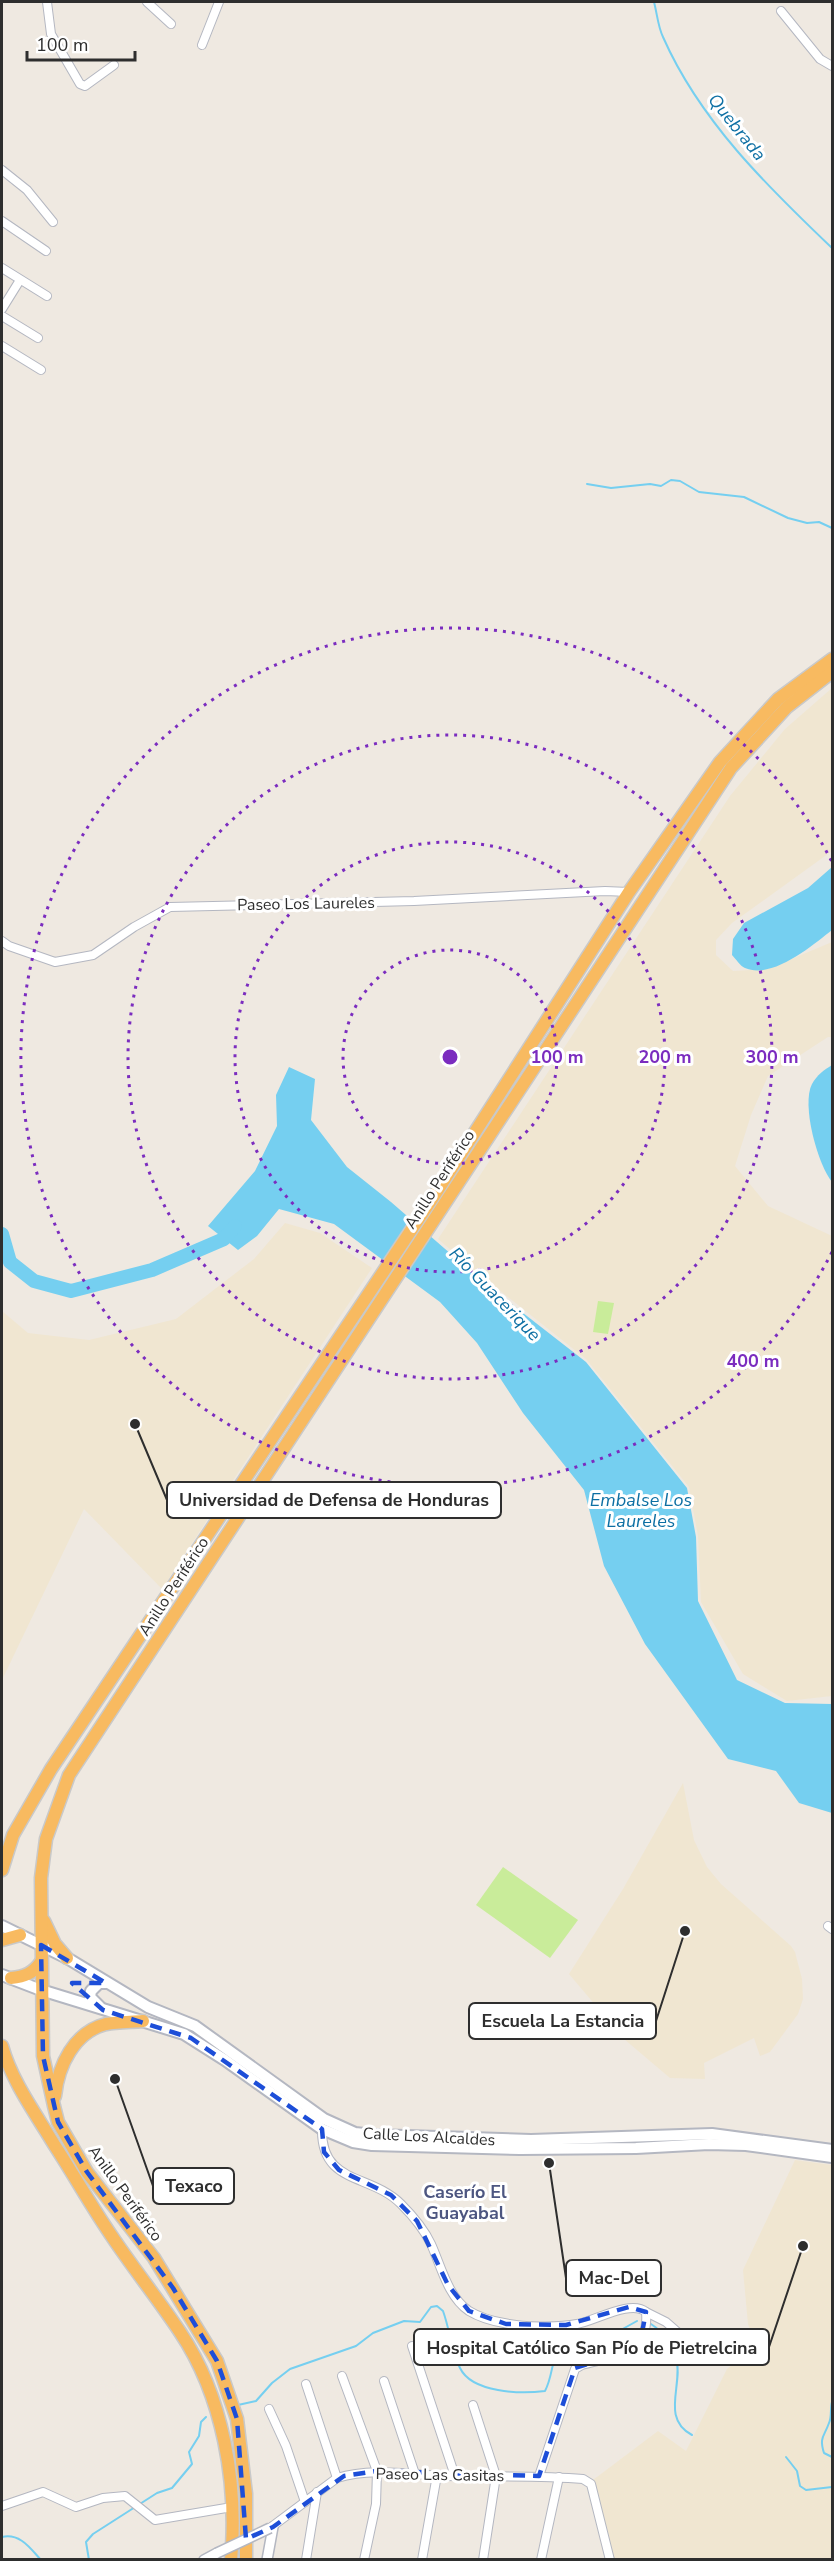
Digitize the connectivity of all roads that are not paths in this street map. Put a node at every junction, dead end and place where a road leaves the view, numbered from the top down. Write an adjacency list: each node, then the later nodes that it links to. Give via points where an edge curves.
1 (47, 2): 7 (street, via 54,43 80,84 91,83)
2 (147, 2): 5 (street)
3 (219, 2): 6 (street)
4 (781, 11): 8 (street, via 820,59)
5 (171, 24)
6 (202, 45)
7 (114, 65)
8 (832, 66)
9 (2, 170): 11 (street, via 27,190)
10 (2, 221): 12 (street)
11 (53, 222)
12 (46, 251)
13 (2, 268): 14 (street)
14 (20, 280): 15 (street); 16 (street)
15 (47, 296)
16 (2, 309)
17 (2, 316): 18 (street)
18 (38, 338)
19 (2, 346): 20 (street)
20 (41, 370)
21 (832, 659): 23 (highway, Anillo Periférico, via 778,699 720,762)
22 (832, 672): 25 (highway, Anillo Periférico, via 787,707 731,768)
23 (629, 892): 24 (street, Paseo Los Laureles, via 170,907 93,955 55,962); 25 (highway, Anillo Periférico)
24 (2, 941)
25 (439, 1198): 26 (highway, Anillo Periférico)
26 (368, 1308): 27 (highway, Anillo Periférico, via 70,1741); 30 (highway, Anillo Periférico, via 69,1775 46,1839)
27 (13, 1835): 28 (highway); 29 (highway, Anillo Periférico)
28 (2, 1847)
29 (2, 1870)
30 (42, 1908): 34 (highway, Anillo Periférico); 35 (highway, via 51,1937)
31 (2, 1926): 32 (main road, Calle Los Alcaldes)
32 (20, 1935): 33 (highway); 34 (main road, Calle Los Alcaldes)
33 (2, 1940)
34 (42, 1945): 35 (main road, Calle Los Alcaldes); 36 (highway, Anillo Periférico)
35 (68, 1958): 38 (main road, Calle Los Alcaldes)
36 (42, 1962): 37 (highway, via 29,1974); 39 (highway, Anillo Periférico)
37 (6, 1976): 39 (main road, Calle Los Alcaldes)
38 (106, 1983): 40 (main road, via 99,1983 90,1997); 45 (main road, Calle Los Alcaldes, via 148,2007 195,2026 324,2120 356,2133 531,2140)
39 (41, 1990): 40 (main road, Calle Los Alcaldes); 43 (highway, Anillo Periférico, via 43,2056)
40 (103, 2010): 41 (main road, Calle Los Alcaldes)
41 (143, 2021): 43 (highway, via 107,2024 93,2028 81,2038 67,2055 57,2077); 44 (main road, Calle Los Alcaldes, via 191,2038)
42 (2, 2046): 70 (highway, Anillo Periférico, via 16,2082 109,2233 181,2333 201,2369 221,2426)
43 (54, 2106): 74 (highway, Anillo Periférico, via 58,2122 87,2172 154,2258 217,2361 237,2419 243,2457)
44 (322, 2129): 47 (main road, Calle Los Alcaldes, via 353,2142 381,2145 520,2149); 51 (street, via 324,2152 339,2170 391,2195 417,2221 452,2291 470,2311 506,2324 566,2325 629,2307)
45 (712, 2134): 46 (main road); 48 (main road, Calle Los Alcaldes)
46 (832, 2144)
47 (746, 2145): 49 (main road, Calle Los Alcaldes); 50 (main road)
48 (832, 2150)
49 (832, 2157)
50 (832, 2163)
51 (646, 2312): 52 (street); 64 (street, via 637,2347 575,2369)
52 (682, 2336)
53 (412, 2346): 62 (street)
54 (342, 2376): 59 (street)
55 (384, 2380): 60 (street)
56 (306, 2384): 66 (street)
57 (473, 2405): 63 (street)
58 (269, 2409): 68 (street)
59 (376, 2471): 60 (street, Paseo Las Casitas); 66 (street, Paseo Las Casitas); 77 (street, via 376,2504)
60 (415, 2474): 61 (street, Paseo Las Casitas)
61 (437, 2475): 62 (street, Paseo Las Casitas); 78 (street)
62 (455, 2476): 63 (street, Paseo Las Casitas)
63 (496, 2476): 64 (street, Paseo Las Casitas); 79 (street)
64 (539, 2476): 65 (street, Paseo Las Casitas)
65 (559, 2477): 80 (street); 81 (street, Paseo Las Casitas, via 583,2479 591,2484)
66 (337, 2478): 67 (street, Paseo Las Casitas)
67 (317, 2492): 68 (street, Paseo Las Casitas); 76 (street)
68 (305, 2502): 71 (street, Paseo Las Casitas)
69 (2, 2506): 70 (street, via 43,2492 76,2507 112,2496 131,2499 155,2520)
70 (232, 2507): 73 (highway, Anillo Periférico)
71 (271, 2528): 72 (street, Paseo Las Casitas, bridge); 75 (street)
72 (204, 2559)
73 (231, 2559)
74 (246, 2559)
75 (267, 2559)
76 (306, 2559)
77 (364, 2559)
78 (422, 2559)
79 (483, 2559)
80 (541, 2559)
81 (610, 2559)

